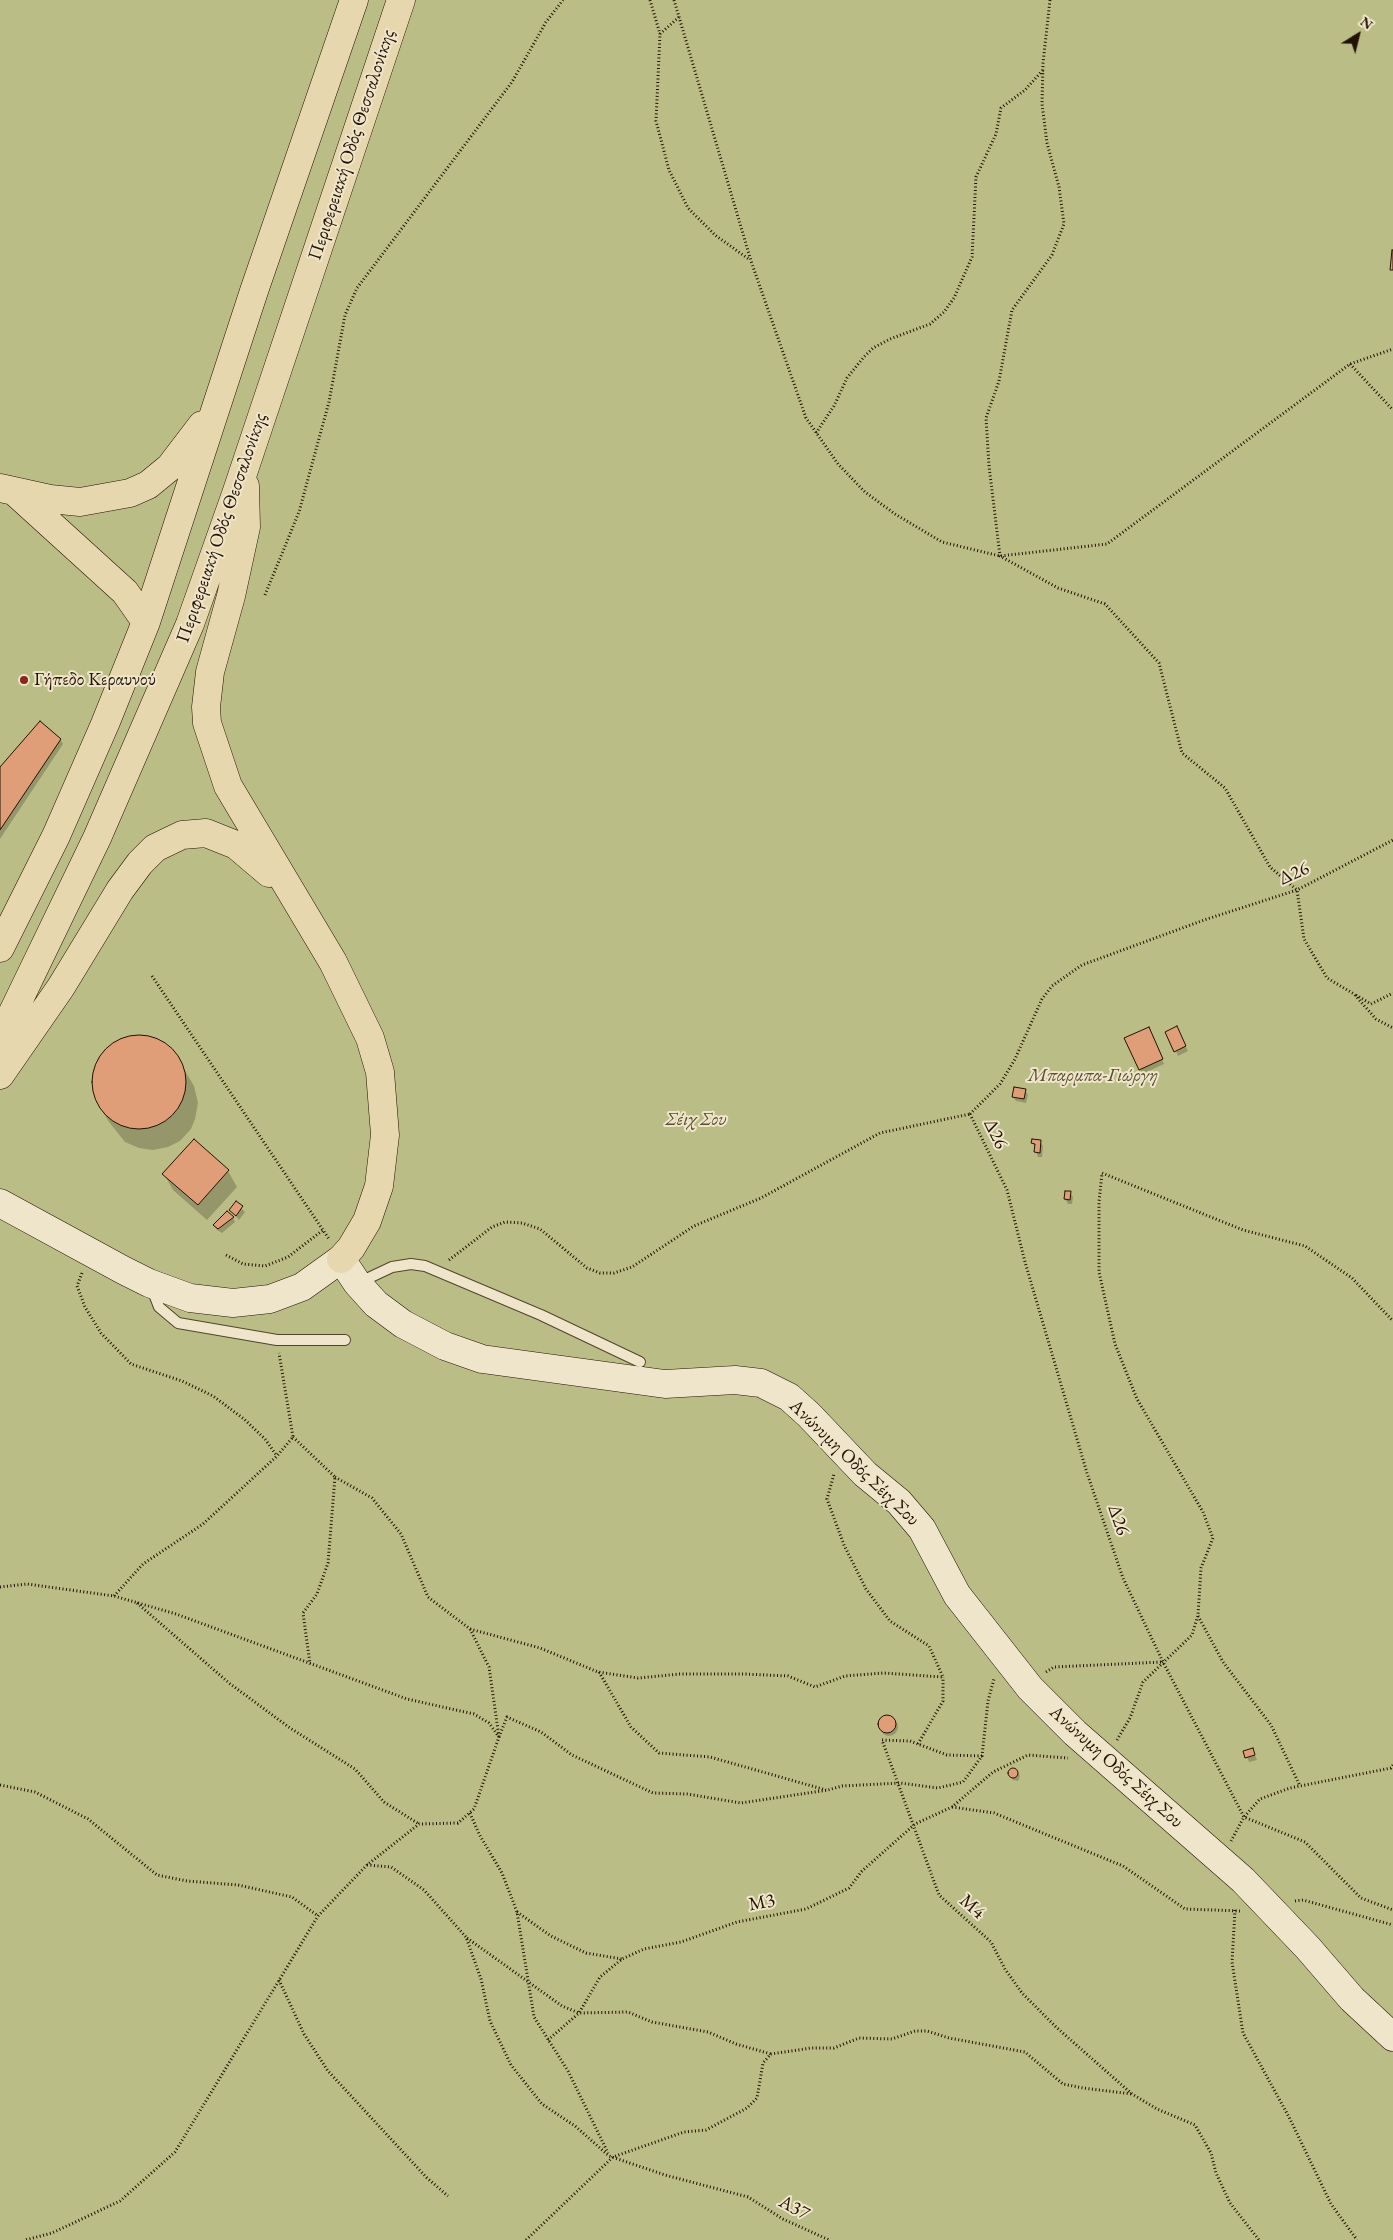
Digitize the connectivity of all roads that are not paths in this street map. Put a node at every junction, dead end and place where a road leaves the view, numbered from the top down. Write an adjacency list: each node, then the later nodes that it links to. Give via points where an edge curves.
1 (354, 0): 3 (highway)
2 (400, 0): 4 (highway, Περιφερειακή Οδός Θεσσαλονίκης)
3 (254, 291): 5 (highway, via 206,418 190,444 160,476 130,493 93,501 50,499); 6 (highway)
4 (245, 467): 7 (highway, via 246,527 210,672 207,723 228,786); 9 (highway, Περιφερειακή Οδός Θεσσαλονίκης, via 190,624 139,744)
5 (7, 490): 6 (highway, via 125,592)
6 (146, 622): 8 (highway, via 106,724 60,827)
7 (300, 908): 10 (highway, via 262,866 225,839 198,832 165,841 148,854 120,890 61,986); 12 (highway, via 354,1001 380,1072 385,1135 379,1186 367,1220)
8 (0, 948)
9 (0, 1039)
10 (0, 1075)
11 (0, 1203): 14 (street)
12 (341, 1259): 13 (street, Ανώνυμη Οδός Σέιχ Σου); 14 (street, via 302,1287 270,1300 233,1303 199,1299)
13 (357, 1283): 16 (lane, via 392,1267 425,1266 541,1315); 17 (street, Ανώνυμη Οδός Σέιχ Σου, via 376,1304 404,1324 446,1346 482,1359 665,1384 735,1380 761,1383 789,1397 865,1474 899,1502 922,1529 958,1595 1023,1679 1105,1761 1221,1860 1266,1904 1352,1999)
14 (149, 1284): 15 (lane, via 159,1307 178,1323 277,1340)
15 (345, 1340)
16 (640, 1362)
17 (1393, 2037)

